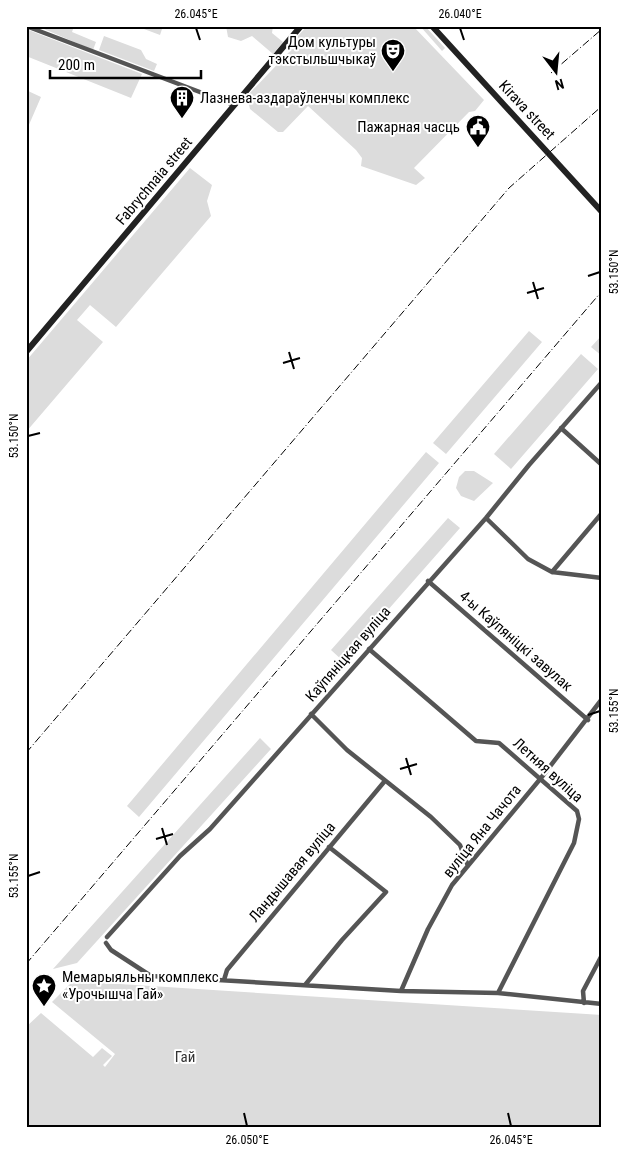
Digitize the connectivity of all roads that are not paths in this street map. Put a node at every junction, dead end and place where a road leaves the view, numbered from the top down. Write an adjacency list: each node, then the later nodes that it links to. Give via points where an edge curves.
1 (26, 26): 4 (street)
2 (301, 26): 4 (main road, Fabrychnaia street)
3 (432, 26): 5 (main road, Kirava street)
4 (234, 105): 6 (main road, Fabrychnaia street)
5 (602, 212)
6 (26, 352)
7 (602, 382): 8 (street, Каўпяніцкая вуліца)
8 (561, 428): 9 (street); 11 (street, Каўпяніцкая вуліца)
9 (602, 465)
10 (602, 513): 12 (street)
11 (486, 518): 12 (street, via 528,559); 14 (street, Каўпяніцкая вуліца)
12 (552, 572): 13 (street)
13 (602, 578)
14 (428, 581): 15 (street, Каўпяніцкая вуліца); 20 (street, 4-ы Каўпяніцкі завулак)
15 (369, 649): 19 (street, Каўпяніцкая вуліца); 21 (street, Летняя вуліца, via 476,741 500,742)
16 (602, 699): 17 (street, вуліца Яна Чачота)
17 (597, 706): 18 (street); 20 (street, вуліца Яна Чачота)
18 (602, 710)
19 (311, 714): 22 (street); 25 (street, Каўпяніцкая вуліца, via 210,829 180,856)
20 (588, 720): 21 (street, вуліца Яна Чачота)
21 (541, 778): 24 (street, вуліца Яна Чачота); 31 (street, Летняя вуліца, via 577,811 577,833)
22 (384, 782): 23 (street, Ландышавая вуліца); 24 (street, via 431,817 460,845)
23 (329, 847): 28 (street, Ландышавая вуліца, via 227,970); 29 (street, via 386,892)
24 (468, 866): 30 (street, вуліца Яна Чачота, via 452,885 428,929)
25 (107, 937)
26 (106, 943): 28 (street, via 111,950 151,976)
27 (602, 955): 32 (street, via 583,991)
28 (224, 980): 29 (street)
29 (305, 985): 30 (street)
30 (401, 991): 31 (street)
31 (498, 993): 32 (street)
32 (584, 1003): 33 (street)
33 (602, 1004)

